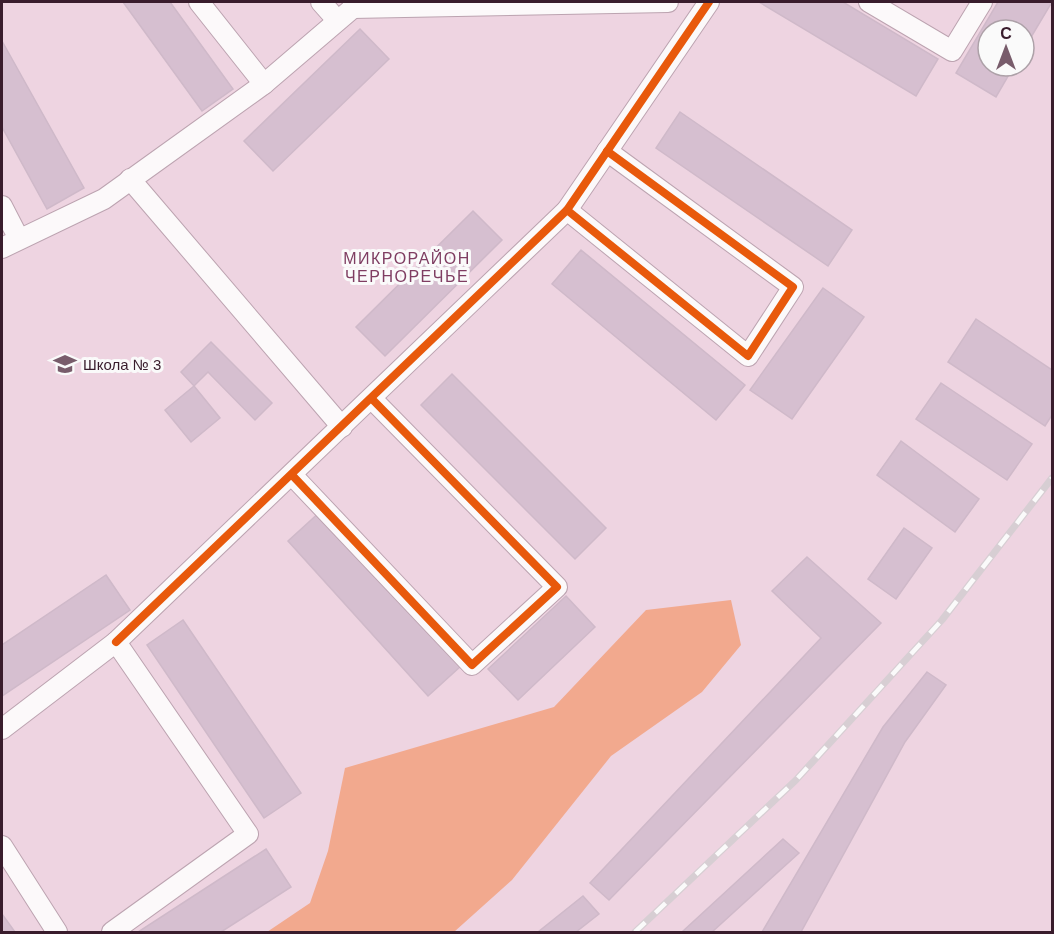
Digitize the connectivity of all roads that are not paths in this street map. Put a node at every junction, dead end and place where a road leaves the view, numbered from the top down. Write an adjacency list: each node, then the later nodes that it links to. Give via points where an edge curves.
1 (199, 2): 8 (street)
2 (321, 2): 7 (street)
3 (668, 2): 7 (street)
4 (709, 2): 9 (street)
5 (869, 2): 6 (street, via 952,51)
6 (982, 2)
7 (350, 10): 8 (street)
8 (264, 84): 10 (street)
9 (607, 151): 12 (street); 12 (street, via 793,286 748,356)
10 (130, 179): 13 (street, via 104,199); 15 (street)
11 (2, 206): 13 (street)
12 (567, 210): 14 (street)
13 (10, 243)
14 (372, 399): 15 (street); 16 (street, via 557,586 472,666)
15 (342, 427): 16 (street)
16 (292, 475): 17 (street)
17 (116, 642): 18 (street); 21 (street, via 248,834)
18 (2, 729)
19 (2, 846): 20 (street)
20 (57, 933)
21 (112, 933)

